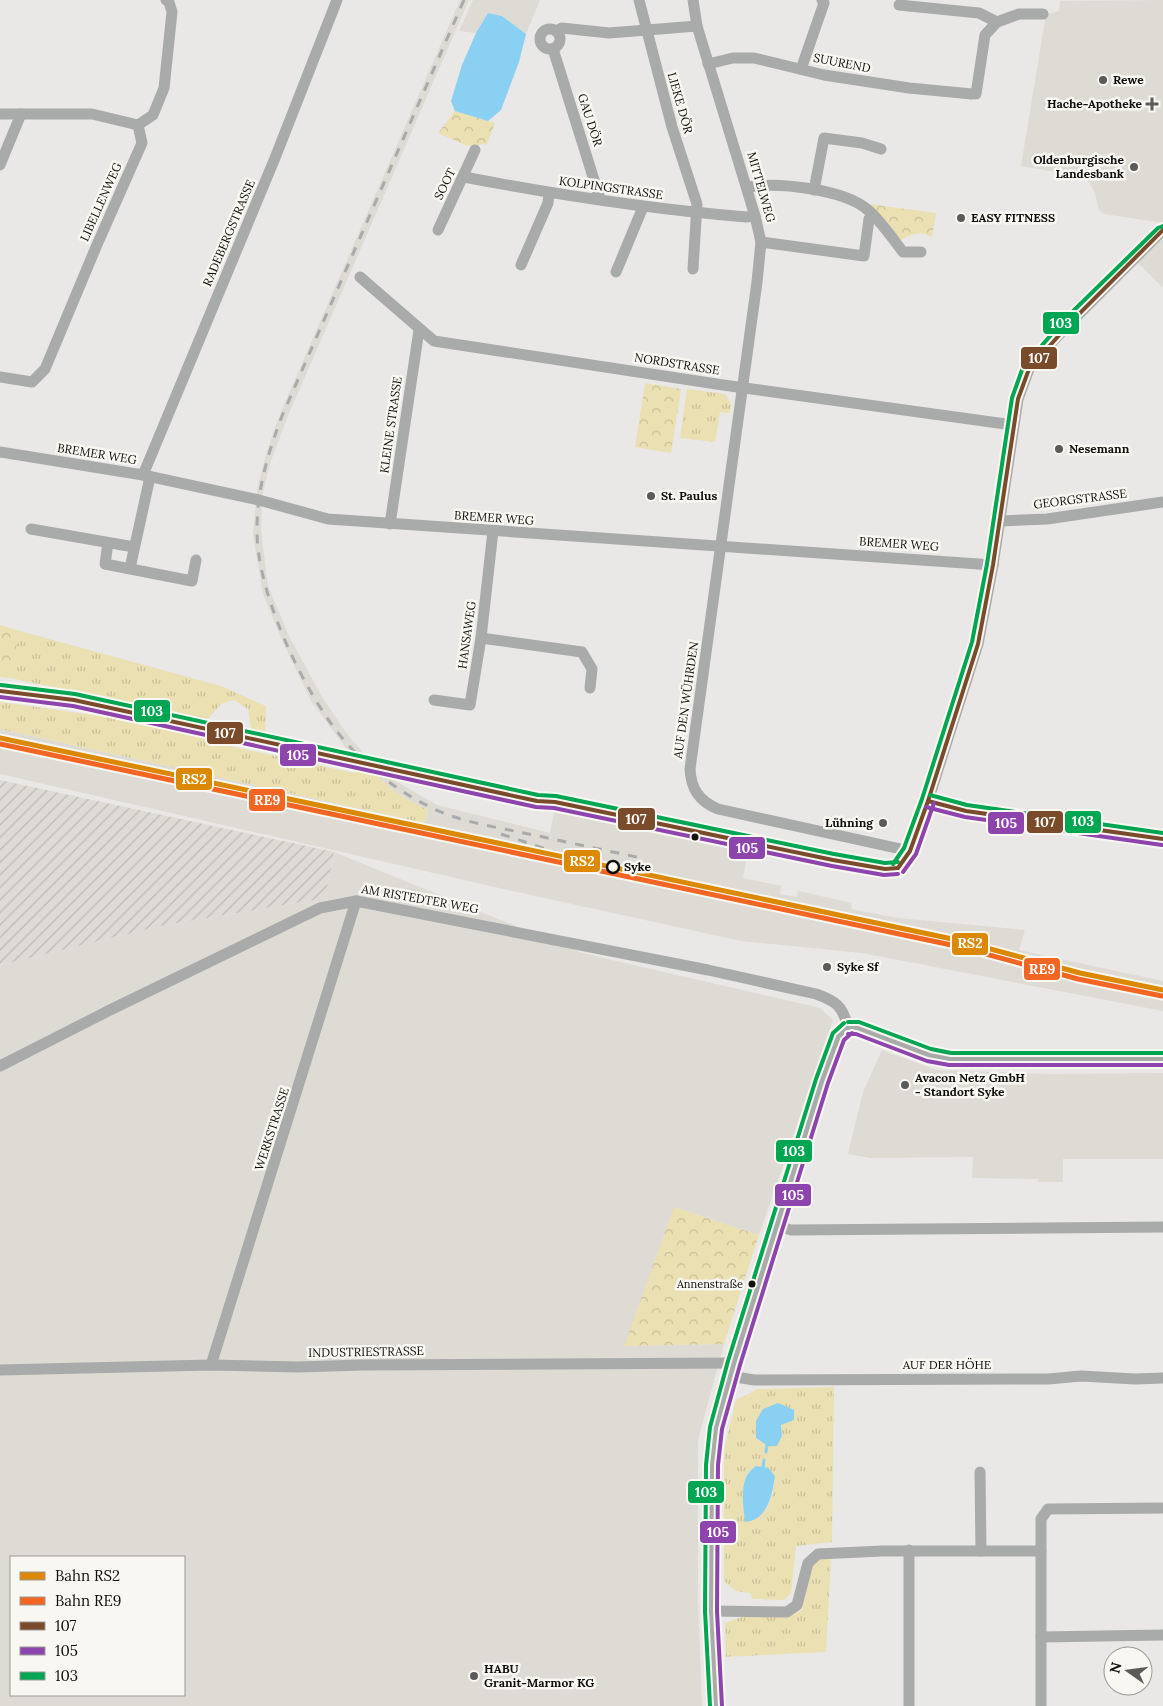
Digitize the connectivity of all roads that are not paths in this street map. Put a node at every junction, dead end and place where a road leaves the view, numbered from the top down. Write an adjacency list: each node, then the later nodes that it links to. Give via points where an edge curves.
1 (166, 0): 15 (street, via 172,12 164,88 153,115)
2 (337, 0): 41 (street, RADEBERGSTRASSE)
3 (639, 0): 10 (street, LIEKE DÖR)
4 (693, 0): 9 (street, MITTELWEG)
5 (822, 0): 12 (street, via 824,3)
6 (899, 5): 8 (street, via 979,13)
7 (1043, 14): 8 (street, via 1019,14)
8 (997, 22): 12 (street, SUUREND, via 986,35 974,94 875,84)
9 (697, 26): 10 (street); 11 (street, MITTELWEG)
10 (646, 30): 23 (street, GAU DÖR, via 609,33 562,28 541,33 539,40 544,48 553,49); 25 (street, LIEKE DÖR, via 697,204)
11 (708, 64): 12 (street, SUUREND, via 733,58 754,58); 20 (street, MITTELWEG)
12 (801, 69)
13 (0, 114): 14 (street)
14 (21, 114): 15 (street, via 92,114); 18 (street)
15 (138, 125): 37 (street, LIBELLENWEG, via 142,143 45,369 32,382)
16 (881, 149): 21 (street, via 824,138)
17 (475, 150): 19 (street, SOOT)
18 (0, 164)
19 (464, 176): 22 (street, KOLPINGSTRASSE); 28 (street, SOOT)
20 (748, 187): 21 (street, via 766,184); 26 (street, MITTELWEG)
21 (814, 190): 27 (street, via 856,202)
22 (549, 193): 23 (street, KOLPINGSTRASSE); 32 (street, via 548,203)
23 (600, 199): 24 (street, KOLPINGSTRASSE)
24 (643, 207): 25 (street, KOLPINGSTRASSE); 34 (street)
25 (696, 213): 26 (street, KOLPINGSTRASSE); 33 (street, LIEKE DÖR)
26 (756, 216): 30 (street, MITTELWEG)
27 (873, 216): 30 (street, via 869,219 864,256); 31 (street, via 903,252)
28 (438, 230)
29 (1163, 232): 39 (street, via 1040,354 1029,369 1020,392)
30 (761, 242): 38 (street, MITTELWEG)
31 (921, 252)
32 (521, 265)
33 (693, 269)
34 (616, 272)
35 (360, 278): 36 (street, NORDSTRASSE)
36 (419, 330): 38 (street, NORDSTRASSE, via 434,341); 44 (street, KLEINE STRASSE)
37 (0, 377)
38 (743, 387): 39 (street, NORDSTRASSE); 48 (street, AUF DEN WÜHRDEN)
39 (1013, 425): 43 (street)
40 (0, 452): 41 (street, BREMER WEG)
41 (147, 476): 44 (street, BREMER WEG, via 259,500 328,519); 49 (street, RADEBERGSTRASSE)
42 (1163, 502): 43 (street, GEORGSTRASSE, via 1047,519)
43 (1000, 521): 51 (street)
44 (390, 524): 46 (street, BREMER WEG)
45 (31, 529): 47 (street)
46 (493, 531): 48 (street, BREMER WEG); 53 (street, HANSAWEG)
47 (108, 543): 49 (street); 52 (street, via 104,564)
48 (721, 546): 51 (street, BREMER WEG); 59 (street, AUF DEN WÜHRDEN, via 690,769 691,784 698,796 718,808)
49 (134, 547): 52 (street, RADEBERGSTRASSE)
50 (196, 560): 52 (street, via 192,581)
51 (993, 565): 57 (street, via 978,644)
52 (130, 568)
53 (481, 638): 54 (street, via 582,652 592,669); 56 (street, HANSAWEG, via 470,705)
54 (590, 688)
55 (0, 691): 59 (street, via 74,700 472,788 885,869 898,868)
56 (434, 700)
57 (928, 801): 58 (street, via 966,811); 59 (street)
58 (1163, 839)
59 (910, 851)
60 (356, 901): 61 (street, AM RISTEDTER WEG, via 816,994 832,999 845,1014); 63 (street, AM RISTEDTER WEG, via 320,908); 67 (street, WERKSTRASSE)
61 (848, 1028): 62 (street, via 857,1028 930,1055 950,1059); 64 (street, via 839,1036 822,1081)
62 (1163, 1060)
63 (0, 1066)
64 (777, 1226): 65 (street, via 791,1230); 66 (street)
65 (1163, 1227)
66 (734, 1363): 67 (street, INDUSTRIESTRASSE); 69 (street)
67 (211, 1366): 68 (street, INDUSTRIESTRASSE)
68 (0, 1370)
69 (730, 1376): 70 (street, AUF DER HÖHE, via 754,1380); 76 (street, via 716,1428 712,1464)
70 (1163, 1378)
71 (980, 1472): 74 (street)
72 (1163, 1508): 75 (street, via 1048,1509 1041,1519)
73 (909, 1550): 74 (street); 76 (street, via 818,1554 808,1563 797,1605 787,1612); 80 (street)
74 (981, 1551): 75 (street)
75 (1041, 1551): 78 (street)
76 (711, 1611): 79 (street)
77 (1163, 1635): 78 (street)
78 (1041, 1636): 81 (street)
79 (716, 1706)
80 (909, 1706)
81 (1041, 1706)

